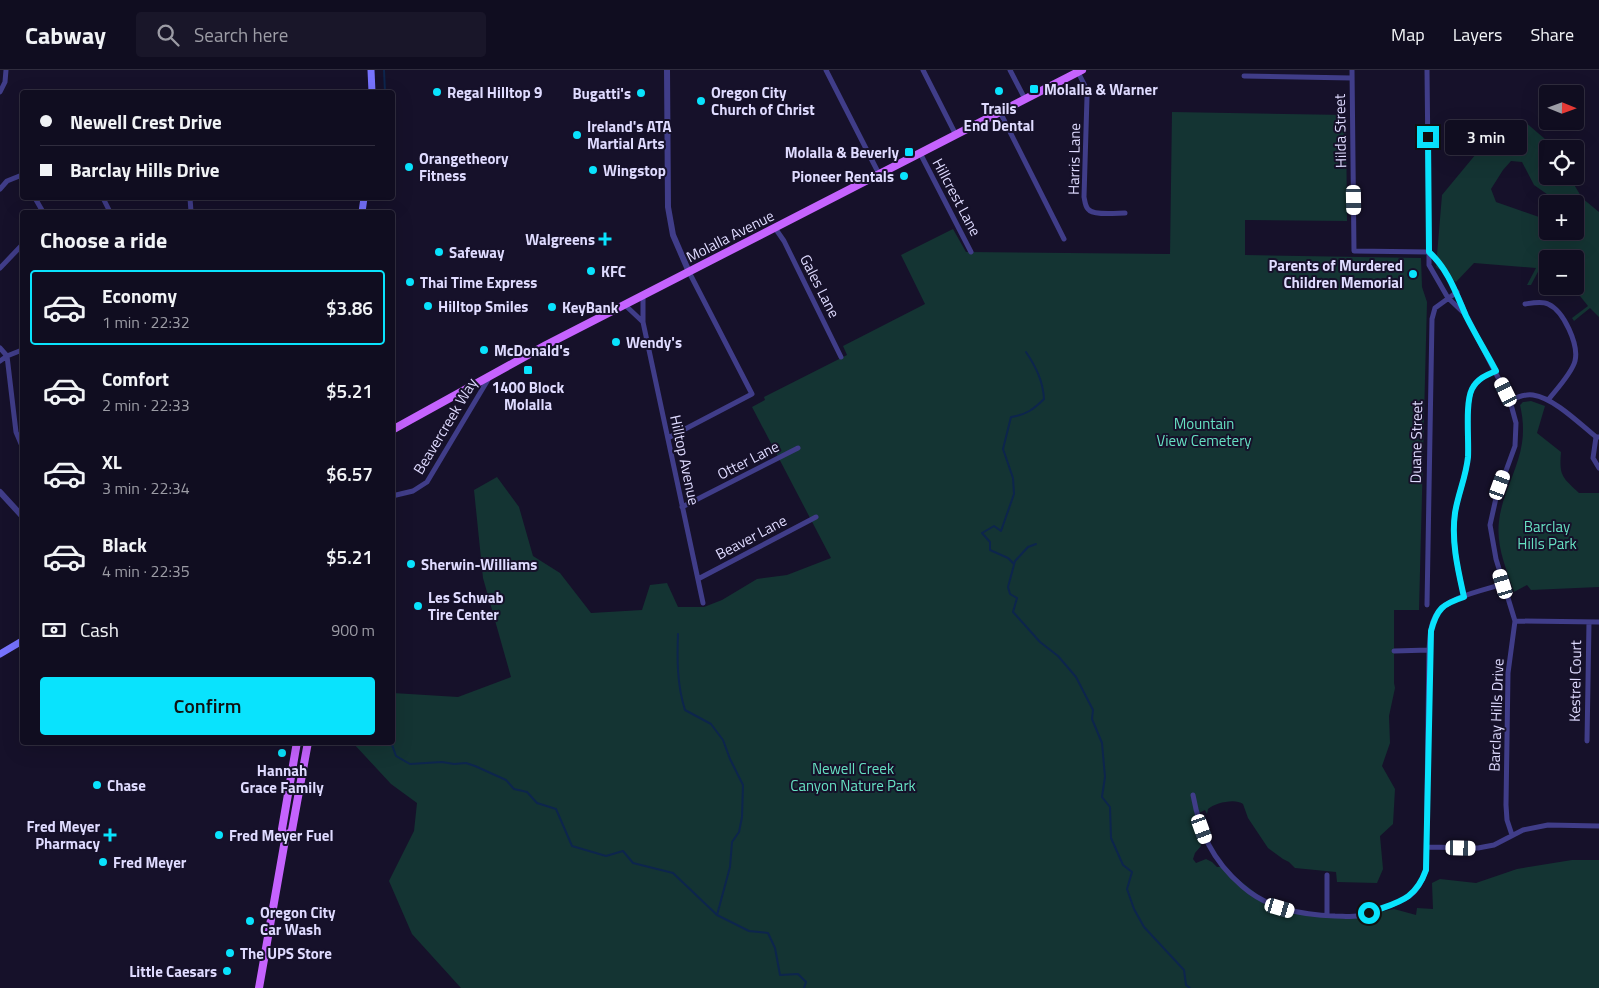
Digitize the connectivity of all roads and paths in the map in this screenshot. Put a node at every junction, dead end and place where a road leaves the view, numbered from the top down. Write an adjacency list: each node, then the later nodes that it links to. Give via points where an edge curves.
1 (6, 70): 13 (street)
2 (370, 70): 12 (main road)
3 (667, 70): 28 (street, via 668,207 673,235)
4 (826, 70): 18 (street)
5 (924, 70): 16 (street)
6 (1010, 70): 14 (street)
7 (1352, 70): 11 (street, Hilda Street)
8 (1427, 70): 26 (street, Barclay Hills Drive)
9 (1080, 71): 14 (main road, Molalla Avenue); 21 (street, Harris Lane, via 1087,97 1086,205 1091,212)
10 (1244, 76): 11 (street)
11 (1352, 78): 26 (street, Hilda Street, via 1354,251)
12 (372, 90)
13 (0, 92)
14 (1025, 99): 15 (main road, Molalla Avenue)
15 (1000, 112): 16 (main road, Molalla Avenue); 23 (street)
16 (956, 135): 17 (main road, Molalla Avenue)
17 (920, 153): 18 (main road, Molalla Avenue); 25 (street, Hillcrest Lane)
18 (879, 174): 22 (main road, Molalla Avenue)
19 (20, 176): 20 (street)
20 (0, 188)
21 (1125, 213)
22 (775, 228): 28 (main road, Molalla Avenue); 39 (street, Gales Lane)
23 (1064, 239)
24 (20, 247): 27 (street)
25 (971, 252)
26 (1429, 252): 29 (street, Barclay Hills Drive, via 1439,261); 31 (street, Barclay Hills Drive, via 1429,265)
27 (0, 268)
28 (689, 272): 30 (main road, Molalla Avenue); 47 (street, via 752,394)
29 (1456, 292): 31 (street, Duane Street); 34 (street, Barclay Hills Drive)
30 (642, 296): 33 (main road, Molalla Avenue); 35 (street, Hilltop Avenue)
31 (1448, 298): 34 (street, Barclay Hills Drive); 60 (street, Duane Street, via 1434,308 1432,319)
32 (1525, 304): 43 (street, via 1546,303 1556,309 1575,343 1573,366)
33 (625, 305): 35 (street); 42 (main road, Molalla Avenue)
34 (1466, 315): 41 (street, Barclay Hills Drive)
35 (643, 322): 47 (street, Hilltop Avenue)
36 (0, 348): 38 (street)
37 (20, 351): 38 (street)
38 (7, 356): 40 (street); 48 (street, via 16,432)
39 (841, 356)
40 (0, 361)
41 (1496, 371): 44 (street, Barclay Hills Drive); 58 (street, via 1477,381 1470,394 1466,467 1455,512 1454,531)
42 (490, 376): 45 (main road, Molalla Avenue); 52 (street, Beavercreek Way, via 425,485)
43 (1548, 400): 44 (street, via 1528,395); 46 (street)
44 (1510, 401): 57 (street, Barclay Hills Drive, via 1516,423 1515,446 1490,525)
45 (395, 428)
46 (1598, 437): 50 (street, via 1593,458)
47 (668, 438): 53 (street, Hilltop Avenue)
48 (20, 441)
49 (798, 448): 53 (street, Otter Lane)
50 (1599, 468)
51 (0, 492): 54 (street)
52 (395, 495)
53 (682, 507): 56 (street, Hilltop Avenue)
54 (20, 512)
55 (816, 517): 56 (street, Beaver Lane)
56 (698, 579): 59 (street, Hilltop Avenue)
57 (1503, 584): 58 (street); 61 (street, Barclay Hills Drive)
58 (1464, 597): 65 (street, via 1448,602 1435,616)
59 (703, 603)
60 (1427, 605)
61 (1515, 621): 62 (street); 75 (street, Barclay Hills Drive, via 1508,673 1506,805)
62 (1589, 622): 63 (street); 68 (street, Kestrel Court)
63 (1599, 622)
64 (20, 642): 67 (main road)
65 (1429, 650): 66 (street); 77 (street)
66 (1394, 651)
67 (0, 654)
68 (1587, 741)
69 (296, 745): 71 (main road)
70 (307, 745): 73 (main road)
71 (294, 760): 73 (main road, via 291,802); 76 (main road, via 282,829)
72 (1193, 795): 79 (street, via 1207,843 1216,858 1243,887 1280,908)
73 (296, 810): 76 (main road, via 292,830)
74 (1599, 826): 75 (street, via 1548,825)
75 (1512, 835): 77 (street, via 1494,845 1478,848)
76 (285, 840): 80 (main road)
77 (1427, 847): 79 (street, via 1426,870 1421,883 1403,900 1357,916)
78 (1327, 875): 79 (street)
79 (1327, 915)
80 (258, 988)

